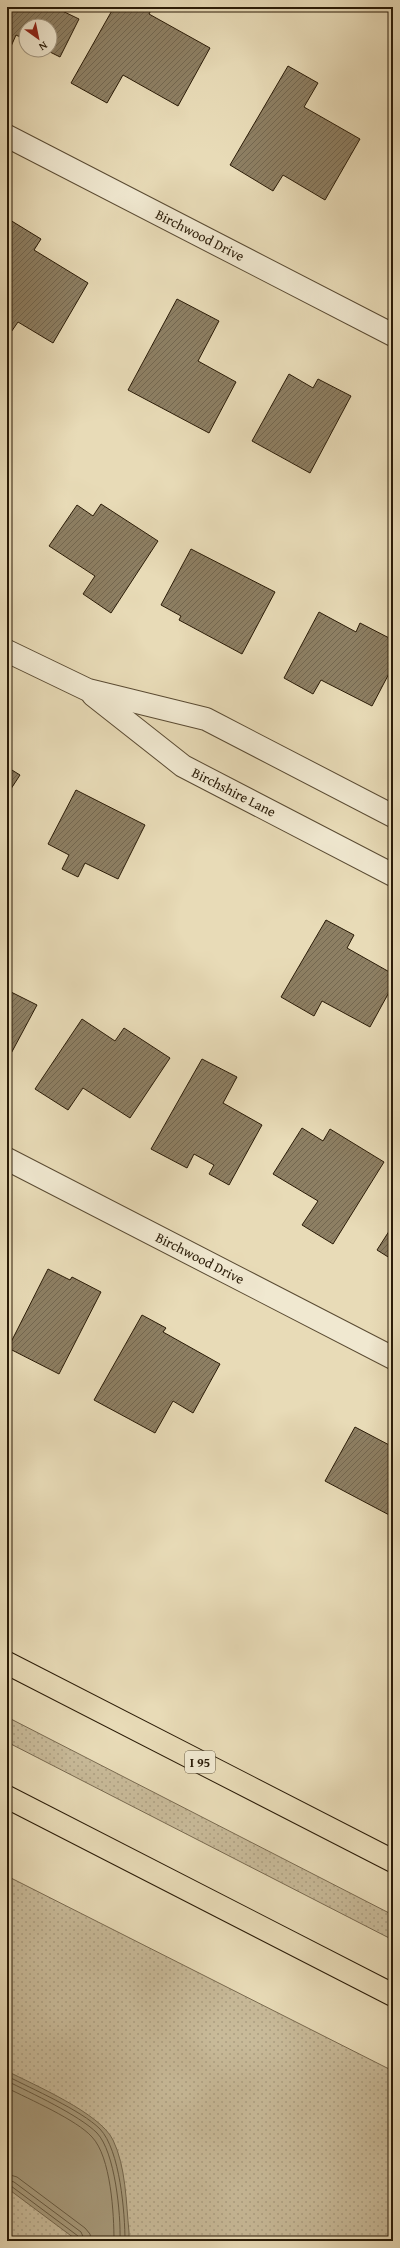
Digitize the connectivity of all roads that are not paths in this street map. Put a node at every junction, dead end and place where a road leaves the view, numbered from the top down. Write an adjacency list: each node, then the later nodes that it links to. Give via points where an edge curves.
1 (7, 136): 2 (street, Birchwood Drive)
2 (393, 334)
3 (7, 651): 4 (street, Birchshire Lane)
4 (88, 690): 5 (street, Birchshire Lane, via 206,719); 6 (street, Birchshire Lane, via 183,766)
5 (393, 816)
6 (393, 875)
7 (7, 1159): 8 (street, Birchwood Drive)
8 (393, 1358)
9 (7, 1663): 11 (highway, I 95)
10 (7, 1797): 12 (highway)
11 (393, 1861)
12 (393, 1995)

